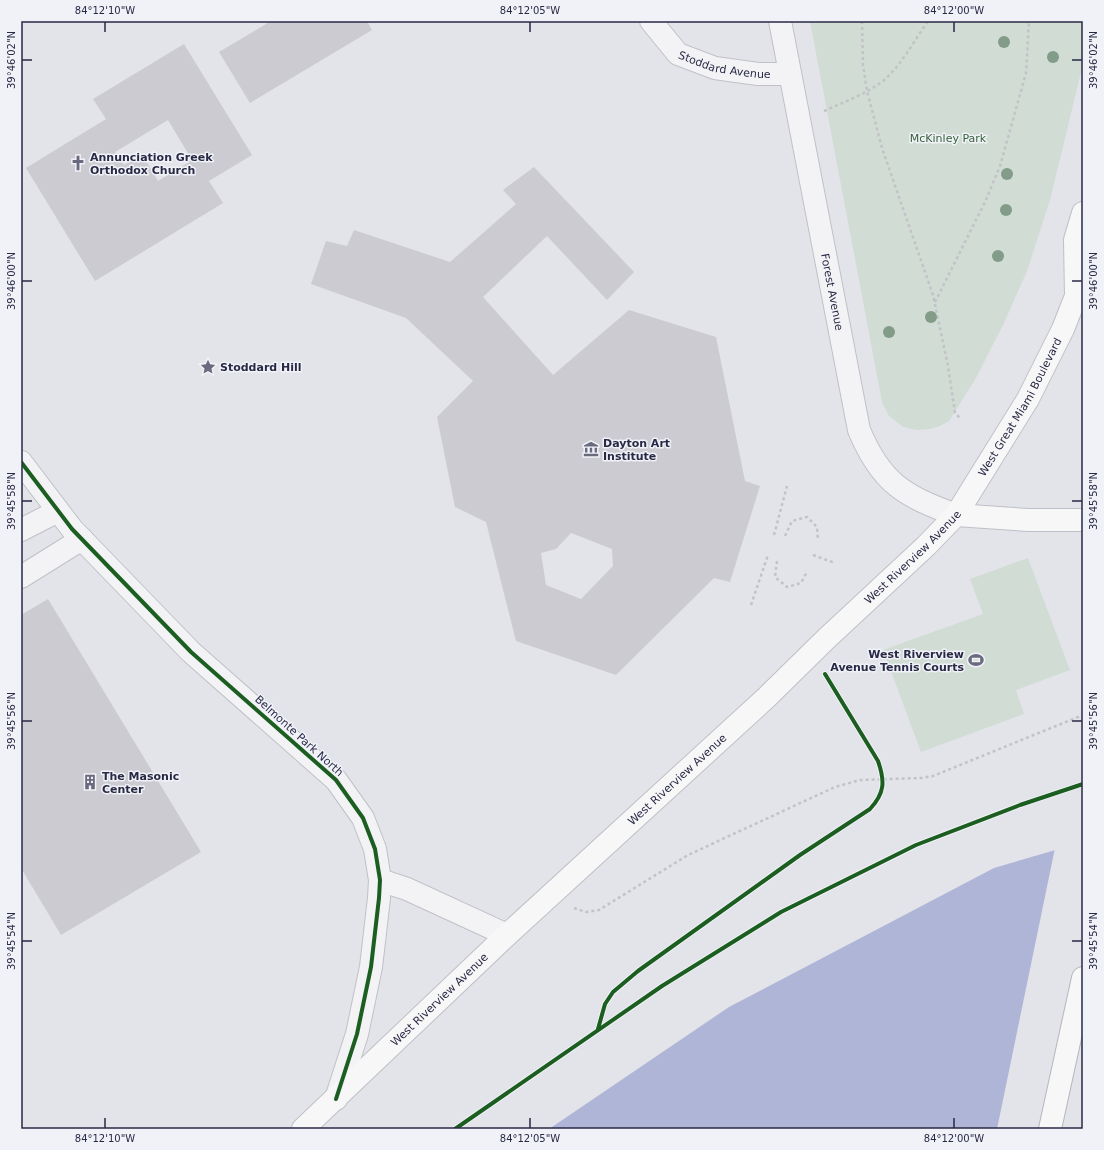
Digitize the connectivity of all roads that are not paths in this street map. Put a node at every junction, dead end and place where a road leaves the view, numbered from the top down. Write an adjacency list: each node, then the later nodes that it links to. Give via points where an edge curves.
1 (651, 21): 3 (street, Stoddard Avenue, via 678,54 714,68 758,74)
2 (780, 21): 3 (street, Forest Avenue)
3 (790, 74): 8 (street, Forest Avenue, via 858,430 867,451 894,486 923,503)
4 (1083, 213): 5 (main road, West Great Miami Boulevard, via 1075,240)
5 (1080, 293): 8 (main road, West Great Miami Boulevard, via 1028,399)
6 (22, 464): 7 (street, Belmonte Park North)
7 (58, 511): 10 (street); 11 (street, Belmonte Park North)
8 (956, 515): 9 (main road, West Riverview Avenue, via 1028,520); 14 (main road, West Riverview Avenue, via 772,692)
9 (1083, 520)
10 (21, 530)
11 (82, 539): 12 (street); 13 (street, Belmonte Park North, via 191,652 340,785 363,818 375,849)
12 (21, 577)
13 (380, 880): 14 (street, via 407,889); 16 (street, Belmonte Park North, via 371,967 357,1034)
14 (507, 935): 16 (main road, West Riverview Avenue)
15 (1083, 978): 18 (main road)
16 (336, 1099): 17 (main road, West Riverview Avenue)
17 (303, 1129)
18 (1050, 1129)

